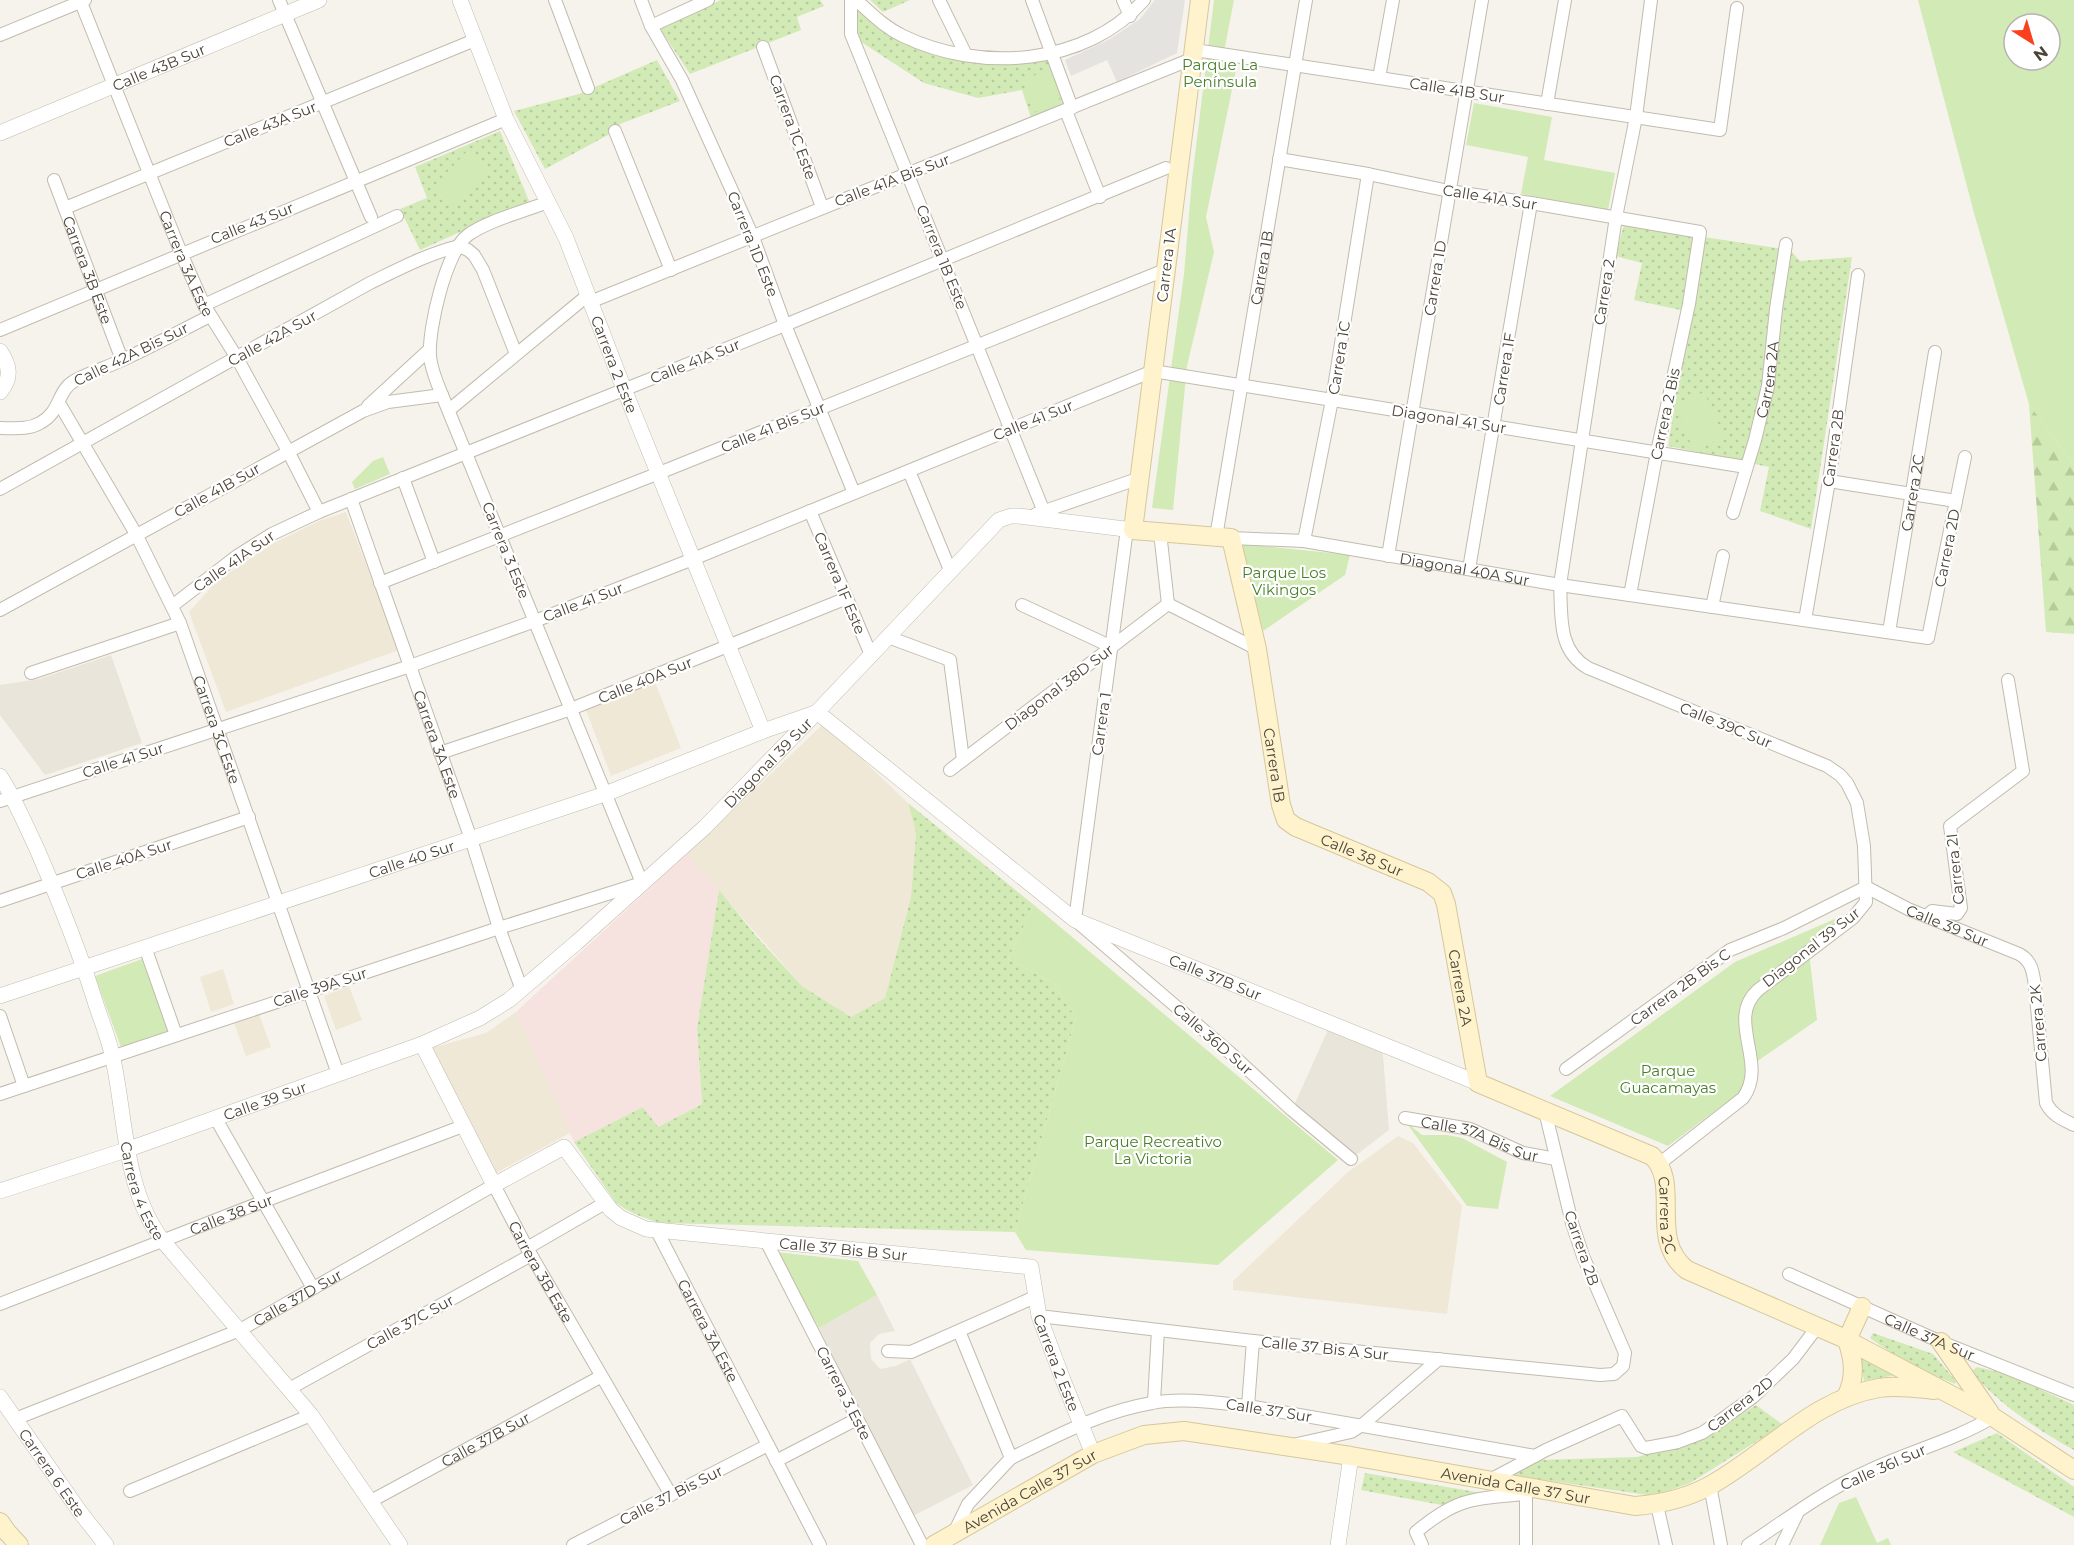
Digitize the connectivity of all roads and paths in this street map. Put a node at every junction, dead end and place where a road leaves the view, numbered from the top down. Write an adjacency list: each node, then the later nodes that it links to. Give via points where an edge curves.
1 (319, 0): 18 (street, Calle 43B Sur)
2 (460, 0): 23 (street, Carrera 2 Este)
3 (555, 0): 31 (street)
4 (641, 0): 21 (street, Carrera 1D Este)
5 (708, 0): 21 (street)
6 (853, 0): 27 (street, via 902,36); 43 (street, Carrera 1B Este, via 851,34)
7 (939, 0): 27 (street)
8 (1032, 0): 25 (street)
9 (1123, 0): 20 (street)
10 (1144, 0): 20 (street)
11 (1200, 0): 26 (main road, Carrera 1A)
12 (1306, 0): 28 (street, Carrera 1B)
13 (1393, 0): 29 (street)
14 (1482, 0): 32 (street, Carrera 1D)
15 (1564, 0): 34 (street)
16 (1651, 0): 36 (street, Carrera 2)
17 (82, 1): 22 (street); 30 (street, Carrera 3A Este)
18 (282, 7): 30 (street, Calle 43B Sur); 33 (street)
19 (1737, 8): 36 (street, Calle 41B Sur, via 1720,130)
20 (1130, 16): 25 (street, via 1099,37)
21 (651, 26): 57 (street, Carrera 1D Este, via 682,80)
22 (0, 35)
23 (475, 39): 33 (street, Calle 43A Sur); 37 (street, Carrera 2 Este)
24 (763, 47): 51 (street, Carrera 1C Este)
25 (1052, 54): 27 (street, via 1013,58); 35 (street)
26 (1194, 54): 28 (street, Calle 41B Sur); 35 (street, Calle 41A Bis Sur); 63 (main road, Carrera 1A)
27 (966, 55)
28 (1295, 65): 29 (street, Calle 41B Sur); 40 (street, Carrera 1B)
29 (1379, 78): 32 (street, Calle 41B Sur)
30 (114, 86): 39 (street, Calle 43B Sur); 42 (street, Carrera 3A Este)
31 (588, 88)
32 (1467, 91): 34 (street, Calle 41B Sur); 47 (street, Carrera 1D)
33 (323, 102): 42 (street, Calle 43A Sur); 46 (street)
34 (1547, 104): 36 (street, Calle 41B Sur)
35 (1069, 109): 43 (street, Calle 41A Bis Sur); 48 (street)
36 (1636, 117): 55 (street, Carrera 2)
37 (506, 119): 46 (street, Calle 43 Sur); 49 (street, Carrera 2 Este)
38 (615, 131): 62 (street)
39 (0, 133)
40 (1279, 159): 44 (street, Calle 41A Sur); 78 (street, Carrera 1B)
41 (1166, 168): 48 (street, Calle 41A Sur)
42 (149, 173): 52 (street, Calle 43A Sur); 60 (street, Carrera 3A Este)
43 (908, 174): 51 (street, Calle 41A Bis Sur); 61 (street, Carrera 1B Este)
44 (1368, 174): 47 (street, Calle 41A Sur); 82 (street, Carrera 1C)
45 (54, 180): 52 (street, Carrera 3B Este)
46 (356, 181): 54 (street); 60 (street, Calle 43 Sur)
47 (1449, 191): 50 (street, Calle 41A Sur); 87 (street, Carrera 1D)
48 (1100, 197): 61 (street, Calle 41A Sur)
49 (548, 202): 59 (street, Calle 42A Sur, via 477,229); 66 (street, Carrera 2 Este)
50 (1531, 203): 55 (street, Calle 41A Sur); 88 (street, Carrera 1F)
51 (822, 207): 57 (street, Calle 41A Bis Sur)
52 (65, 208): 65 (street, Carrera 3B Este)
53 (397, 216): 67 (street, Calle 42A Bis Sur)
54 (371, 217)
55 (1616, 217): 56 (street, Calle 41A Sur); 91 (street, Carrera 2)
56 (1700, 232): 94 (street, Carrera 2 Bis, via 1689,304)
57 (753, 237): 62 (street, Calle 41A Bis Sur); 68 (street, Carrera 1D Este)
58 (1786, 244): 97 (street, Carrera 2A, via 1768,386)
59 (459, 246): 71 (street, via 434,312); 74 (street, via 474,255 483,270); 75 (street, Calle 42A Sur, via 419,259 370,283)
60 (181, 253): 65 (street, Calle 43 Sur); 67 (street, Carrera 3A Este)
61 (943, 260): 68 (street, Calle 41A Sur); 70 (street, Carrera 1B Este)
62 (670, 270): 66 (street, Calle 41A Bis Sur)
63 (1165, 270): 70 (street, Calle 41 Bis Sur); 77 (main road, Carrera 1A)
64 (1858, 275): 102 (street, Carrera 2B)
65 (96, 290): 69 (street, Calle 43 Sur); 76 (street, Carrera 3B Este)
66 (589, 298): 74 (street, Calle 41A Bis Sur); 79 (street, Carrera 2 Este)
67 (207, 311): 75 (street, Carrera 3A Este); 76 (street, Calle 42A Bis Sur)
68 (785, 325): 79 (street, Calle 41A Sur); 84 (street, Carrera 1D Este)
69 (0, 330)
70 (977, 345): 84 (street, Calle 41 Bis Sur); 90 (street, Carrera 1B Este)
71 (429, 350): 81 (street, Carrera 3 Este); 86 (street)
72 (0, 351): 80 (street, via 9,374)
73 (1935, 352): 105 (street, Carrera 2C)
74 (516, 354): 85 (street, Calle 41A Bis Sur)
75 (237, 358): 92 (street, Calle 42A Sur); 93 (street, Carrera 3A Este)
76 (122, 360): 83 (street, Calle 42A Bis Sur, via 74,381 64,390)
77 (1153, 371): 78 (street, Diagonal 41 Sur); 90 (street, Calle 41 Sur); 101 (main road, Carrera 1A)
78 (1243, 385): 82 (street, Diagonal 41 Sur); 118 (street, Carrera 1B)
79 (624, 389): 95 (street, Calle 41A Sur); 99 (street, Carrera 2 Este)
80 (0, 392)
81 (442, 395): 85 (street, Carrera 3 Este); 86 (street, Calle 41B Sur, via 388,402)
82 (1332, 400): 87 (street, Diagonal 41 Sur); 119 (street, Carrera 1C)
83 (59, 403): 89 (street, Calle 42A Bis Sur, via 51,415 33,426); 92 (street, Carrera 3C Este)
84 (821, 408): 99 (street, Calle 41 Bis Sur); 104 (street, Carrera 1D Este)
85 (449, 410): 95 (street, Carrera 3 Este)
86 (363, 411): 93 (street, Calle 41B Sur)
87 (1414, 413): 88 (street, Diagonal 41 Sur); 120 (street, Carrera 1D)
88 (1495, 426): 91 (street, Diagonal 41 Sur); 124 (street, Carrera 1F)
89 (0, 428)
90 (1011, 430): 98 (street, Calle 41 Sur); 110 (street, Carrera 1B Este)
91 (1581, 440): 94 (street, Diagonal 41 Sur); 127 (street, Carrera 2)
92 (83, 443): 103 (street, Calle 42A Sur); 116 (street, Carrera 3C Este)
93 (288, 451): 108 (street, Carrera 3A Este); 116 (street, Calle 41B Sur)
94 (1657, 452): 97 (street, Diagonal 41 Sur); 128 (street, Carrera 2 Bis)
95 (466, 453): 100 (street, Calle 41A Sur); 117 (street, Carrera 3 Este)
96 (1965, 457): 107 (street, Carrera 2D)
97 (1746, 467): 111 (street, Carrera 2A)
98 (909, 471): 104 (street, Calle 41 Sur); 125 (street)
99 (659, 473): 117 (street, Calle 41 Bis Sur); 122 (street, Carrera 2 Este)
100 (404, 478): 106 (street, Calle 41A Sur); 123 (street)
101 (1140, 478): 110 (street); 114 (main road, Carrera 1A)
102 (1829, 481): 105 (street); 135 (street, Carrera 2B)
103 (0, 489)
104 (855, 493): 109 (street, Calle 41 Sur)
105 (1912, 495): 107 (street); 138 (street, Carrera 2C)
106 (351, 499): 108 (street, Calle 41A Sur); 126 (street, Carrera 3A Este)
107 (1956, 501): 140 (street, Carrera 2D)
108 (319, 512): 132 (street, Calle 41A Sur, via 237,556)
109 (810, 512): 122 (street, Calle 41 Sur); 129 (street, Carrera 1F Este)
110 (1044, 512): 112 (street)
111 (1733, 513)
112 (1028, 517): 113 (street, Diagonal 40A Sur); 114 (street, Diagonal 40A Sur)
113 (999, 520): 125 (street, Diagonal 39 Sur)
114 (1130, 529): 115 (main road, Diagonal 40A Sur); 142 (street, Carrera 1)
115 (1160, 532): 118 (main road, Diagonal 40A Sur); 130 (street)
116 (136, 534): 132 (street, Carrera 3C Este); 134 (street, Calle 41B Sur)
117 (500, 536): 123 (street, Calle 41 Bis Sur); 136 (street, Carrera 3 Este)
118 (1223, 537): 119 (street, Diagonal 40A Sur); 143 (main road, Carrera 1B)
119 (1304, 542): 120 (street, Diagonal 40A Sur)
120 (1388, 556): 124 (street, Diagonal 40A Sur)
121 (1723, 556): 133 (street)
122 (693, 559): 136 (street, Calle 41 Sur); 141 (street, Carrera 2 Este)
123 (434, 562): 126 (street, Calle 41 Bis Sur)
124 (1469, 569): 127 (street, Diagonal 40A Sur)
125 (950, 570): 139 (street, Diagonal 39 Sur)
126 (380, 583): 145 (street, Carrera 3A Este)
127 (1560, 585): 128 (street, Diagonal 40A Sur); 163 (street, Calle 39C Sur, via 1565,641 1581,664 1827,766 1840,775 1857,803)
128 (1630, 595): 133 (street, Diagonal 40A Sur)
129 (847, 598): 141 (street, Calle 40A Sur); 144 (street, Carrera 1F Este)
130 (1168, 604): 142 (street, Diagonal 38D Sur); 143 (street)
131 (1022, 605): 142 (street)
132 (172, 606): 137 (street, Carrera 3C Este)
133 (1712, 607): 135 (street, Diagonal 40A Sur)
134 (0, 610)
135 (1805, 620): 138 (street, Diagonal 40A Sur)
136 (535, 621): 145 (street, Calle 41 Sur); 148 (street, Carrera 3 Este)
137 (180, 623): 146 (street); 150 (street, Carrera 3C Este)
138 (1889, 633): 140 (street, Diagonal 40A Sur)
139 (888, 637): 144 (street, Diagonal 39 Sur); 153 (street, via 950,660)
140 (1928, 638)
141 (729, 646): 148 (street, Calle 40A Sur); 151 (street, Carrera 2 Este)
142 (1112, 647): 153 (street, Diagonal 38D Sur); 168 (street, Carrera 1)
143 (1257, 649): 158 (main road, Carrera 1B)
144 (871, 655): 149 (street, Diagonal 39 Sur)
145 (410, 666): 150 (street, Calle 41 Sur); 152 (street, Carrera 3A Este)
146 (31, 673)
147 (2008, 680): 167 (street, Carrera 2I, via 2023,771 1950,826 1961,908 1957,914 1932,911)
148 (571, 709): 152 (street, Calle 40A Sur); 156 (street, Carrera 3 Este)
149 (817, 712): 151 (street, Calle 40 Sur); 162 (street, Diagonal 39 Sur, via 705,827); 168 (street, Calle 37B Sur)
150 (218, 729): 157 (street, Calle 41 Sur); 159 (street, Carrera 3C Este)
151 (763, 731): 156 (street, Calle 40 Sur)
152 (440, 753): 160 (street, Carrera 3A Este)
153 (963, 760): 154 (street, Diagonal 38D Sur)
154 (950, 770)
155 (0, 776): 157 (street, Carrera 4 Este)
156 (605, 794): 160 (street, Calle 40 Sur); 162 (street, Carrera 3 Este)
157 (6, 799): 161 (street, Carrera 4 Este)
158 (1284, 815): 164 (main road, Calle 38 Sur, via 1296,827 1428,882)
159 (249, 817): 161 (street, Calle 40A Sur); 166 (street, Carrera 3C Este)
160 (471, 839): 166 (street, Calle 40 Sur); 169 (street, Carrera 3A Este)
161 (52, 883): 165 (street, Calle 40A Sur); 172 (street, Carrera 4 Este)
162 (642, 883): 169 (street, Calle 39A Sur); 173 (street, Diagonal 39 Sur)
163 (1866, 887): 167 (street, Calle 39 Sur); 180 (street, Carrera 2B Bis C, via 1730,951); 193 (street, Diagonal 39 Sur, via 1866,902 1853,918 1758,990 1747,1004 1745,1021 1753,1069 1743,1098)
164 (1442, 893): 182 (main road, Carrera 2A)
165 (0, 901)
166 (278, 903): 170 (street, Calle 40 Sur); 174 (street, Carrera 3C Este)
167 (1928, 916): 171 (street, Calle 39 Sur)
168 (1075, 920): 182 (street, Calle 37B Sur); 191 (street, Calle 36D Sur)
169 (499, 928): 173 (street, Carrera 3A Este); 174 (street, Calle 39A Sur)
170 (145, 947): 172 (street, Calle 40 Sur); 177 (street)
171 (2028, 961): 188 (street, Carrera 2K, via 2035,986 2046,1103 2057,1117)
172 (84, 968): 175 (street, Calle 40 Sur); 179 (street, Carrera 4 Este)
173 (522, 990): 178 (street, Calle 39 Sur, via 480,1018)
174 (309, 991): 177 (street, Calle 39A Sur); 181 (street, Carrera 3C Este)
175 (0, 996)
176 (0, 1016): 183 (street)
177 (176, 1035): 179 (street, Calle 39A Sur)
178 (422, 1044): 181 (street, Calle 39 Sur); 189 (street, Carrera 3B Este)
179 (113, 1057): 183 (street, Calle 39A Sur); 190 (street, Carrera 4 Este)
180 (1566, 1069)
181 (338, 1074): 187 (street, Calle 39 Sur)
182 (1478, 1083): 185 (main road, Calle 37B Sur)
183 (24, 1086): 184 (street, Calle 39A Sur)
184 (0, 1094)
185 (1545, 1111): 192 (street, Carrera 2B); 193 (main road, Calle 37B Sur, via 1645,1153)
186 (1405, 1118): 192 (street, Calle 37A Bis Sur, via 1470,1129 1523,1153)
187 (216, 1119): 190 (street, Calle 39 Sur); 196 (street)
188 (2074, 1125)
189 (463, 1126): 194 (street, Carrera 3B Este); 196 (street, Calle 38 Sur)
190 (129, 1149): 195 (street, Calle 39 Sur); 199 (street, Carrera 4 Este, via 142,1206)
191 (1351, 1159)
192 (1556, 1159): 218 (street, Carrera 2B, via 1583,1256 1625,1353 1623,1366)
193 (1659, 1164): 209 (main road, Carrera 2C, via 1664,1177 1668,1244 1678,1263)
194 (494, 1185): 197 (street, Calle 37D Sur, via 564,1147); 201 (street, Carrera 3B Este); 204 (street, Calle 37D Sur)
195 (0, 1191)
196 (262, 1202): 199 (street, Calle 38 Sur); 204 (street)
197 (605, 1203): 198 (street, via 621,1218); 201 (street, Calle 37C Sur)
198 (657, 1231): 200 (street, Calle 37 Bis B Sur); 233 (street, Carrera 3A Este)
199 (163, 1241): 206 (street, Calle 38 Sur); 210 (street, Carrera 4 Este)
200 (766, 1241): 202 (street, Calle 37 Bis B Sur); 230 (street, Carrera 3 Este)
201 (529, 1252): 219 (street, Carrera 3B Este); 220 (street, Calle 37C Sur)
202 (1030, 1267): 205 (street, Carrera 2 Este)
203 (1789, 1274): 207 (street, Calle 37A Sur)
204 (313, 1288): 210 (street, Calle 37D Sur)
205 (1035, 1297): 208 (street, Carrera 2 Este); 212 (street)
206 (0, 1304)
207 (1862, 1307): 213 (main road); 215 (street, Calle 37A Sur)
208 (1039, 1316): 211 (street, Calle 37 Bis A Sur); 231 (street, Carrera 2 Este)
209 (1818, 1326): 213 (main road); 237 (street, Carrera 2D, via 1793,1359 1753,1397 1702,1433 1646,1448 1622,1416)
210 (240, 1330): 220 (street, Carrera 4 Este); 229 (street, Calle 37D Sur)
211 (1158, 1330): 214 (street, Calle 37 Bis A Sur); 225 (street)
212 (959, 1331): 216 (street, via 911,1353); 238 (street)
213 (1846, 1340): 221 (main road); 224 (main road, via 1853,1376)
214 (1253, 1341): 217 (street, Calle 37 Bis A Sur); 226 (street)
215 (1941, 1342): 222 (street, Calle 37A Sur); 228 (main road)
216 (888, 1351)
217 (1439, 1359): 218 (street, Calle 37 Bis A Sur); 232 (street)
218 (1611, 1375)
219 (600, 1377): 245 (street, Carrera 3B Este); 246 (street, Calle 37B Sur)
220 (289, 1389): 227 (street, Carrera 4 Este)
221 (1942, 1391): 224 (main road, Avenida Calle 37 Sur, via 1893,1386); 228 (main road, Avenida Calle 37 Sur)
222 (2074, 1395)
223 (0, 1397): 229 (street, Carrera 6 Este)
224 (1846, 1397): 242 (main road, Avenida Calle 37 Sur, via 1820,1410)
225 (1154, 1402): 226 (street, Calle 37 Sur, via 1207,1401); 231 (street, Calle 37 Sur)
226 (1248, 1406): 232 (street, Calle 37 Sur)
227 (311, 1415): 243 (street); 246 (street, Carrera 4 Este)
228 (1993, 1417): 240 (main road, Avenida Calle 37 Sur); 248 (street, Calle 36I Sur, via 1863,1473)
229 (15, 1419): 250 (street, Carrera 6 Este)
230 (857, 1419): 239 (street); 254 (street, Carrera 3 Este)
231 (1081, 1424): 235 (street, Carrera 2 Este); 238 (street, Calle 37 Sur)
232 (1362, 1425): 234 (street, via 1351,1432); 237 (street, Calle 37 Sur)
233 (768, 1446): 239 (street, Carrera 3A Este); 245 (street, Calle 37 Bis Sur)
234 (1287, 1446): 235 (main road, Avenida Calle 37 Sur, via 1184,1431 1144,1436); 236 (main road, Avenida Calle 37 Sur)
235 (1094, 1454): 249 (main road, Avenida Calle 37 Sur)
236 (1352, 1456): 241 (main road, Avenida Calle 37 Sur); 256 (street)
237 (1534, 1456): 241 (street)
238 (1011, 1458): 249 (street, via 968,1504)
239 (776, 1461): 253 (street, Carrera 3A Este)
240 (2074, 1470)
241 (1490, 1480): 244 (main road, Avenida Calle 37 Sur)
242 (1710, 1485): 247 (main road, Avenida Calle 37 Sur); 260 (street)
243 (130, 1491)
244 (1526, 1491): 247 (main road, Avenida Calle 37 Sur, via 1635,1506); 257 (street, via 1461,1502 1436,1515 1416,1532); 258 (street)
245 (671, 1495): 252 (street, Calle 37 Bis Sur)
246 (370, 1501): 251 (street, Carrera 4 Este)
247 (1657, 1505): 259 (street)
248 (1798, 1512): 261 (street, Calle 36I Sur); 262 (street)
249 (953, 1534): 255 (main road, Avenida Calle 37 Sur)
250 (106, 1545)
251 (400, 1545)
252 (573, 1545)
253 (820, 1545)
254 (922, 1545)
255 (934, 1545)
256 (1338, 1545)
257 (1422, 1545)
258 (1527, 1545)
259 (1666, 1545)
260 (1721, 1545)
261 (1748, 1545)
262 (1782, 1545)

